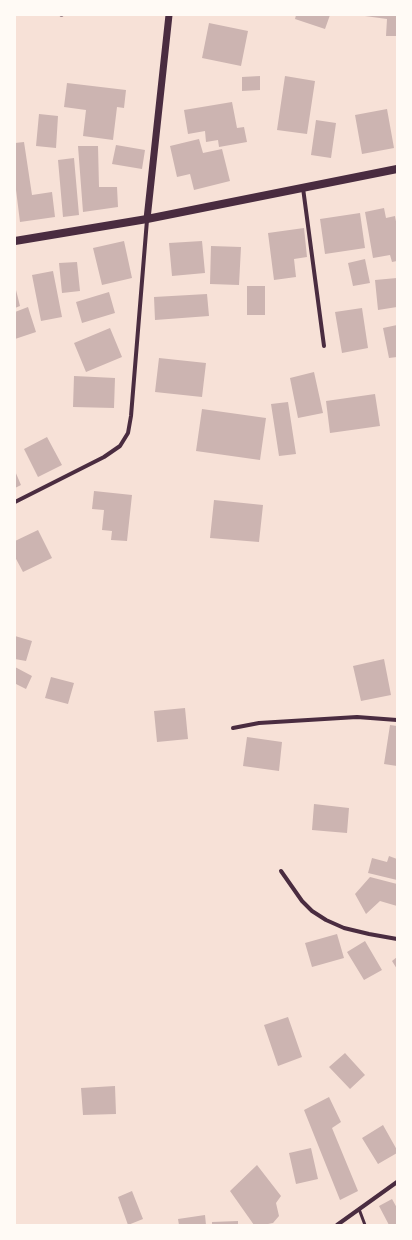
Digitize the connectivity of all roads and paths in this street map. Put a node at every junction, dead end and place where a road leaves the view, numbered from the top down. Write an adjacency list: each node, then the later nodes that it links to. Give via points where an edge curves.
1 (169, 15): 4 (street)
2 (397, 170): 3 (main road)
3 (303, 188): 4 (main road); 6 (street)
4 (147, 219): 5 (main road); 7 (street, via 128,433 120,446 104,456)
5 (15, 242)
6 (324, 346)
7 (15, 502)
8 (397, 720): 9 (street, via 357,717 259,723)
9 (233, 728)
10 (281, 871): 11 (street, via 312,912 344,928)
11 (397, 939)
12 (397, 1182): 13 (street)
13 (359, 1209): 14 (street); 15 (lane)
14 (337, 1225)
15 (365, 1225)

